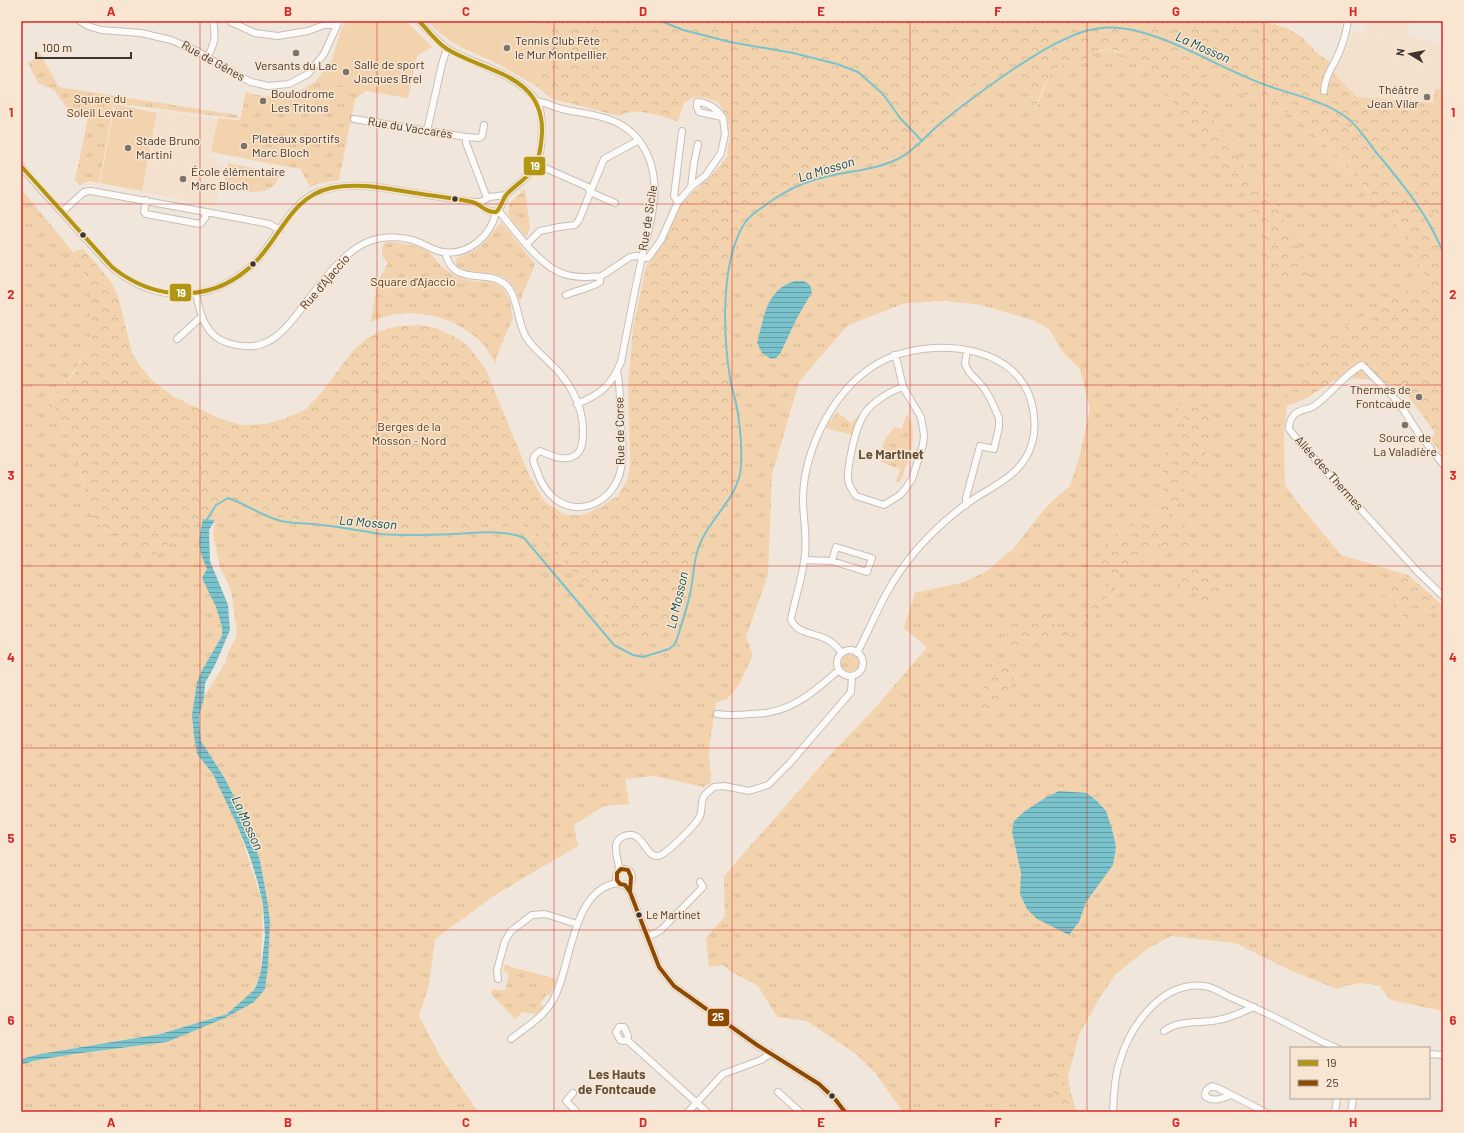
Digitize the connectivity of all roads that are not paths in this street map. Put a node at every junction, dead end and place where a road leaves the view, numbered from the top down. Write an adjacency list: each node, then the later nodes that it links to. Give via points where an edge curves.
1 (80, 21): 8 (street, Rue de Gênes, via 101,30 153,35 171,40)
2 (213, 21): 8 (street, via 215,44)
3 (419, 21): 7 (street)
4 (1348, 21): 9 (street, via 1345,38 1327,75)
5 (231, 22): 6 (street, via 255,33 278,36)
6 (338, 23): 8 (street, Rue de Gênes, via 317,64 308,74 289,84 268,86 251,82)
7 (447, 48): 10 (street, via 508,76); 14 (street)
8 (207, 57)
9 (1324, 91)
10 (536, 101): 17 (street, Rue de Sicile, via 615,122); 19 (street, via 542,118 542,132)
11 (722, 117): 21 (street, via 725,134 721,153 706,175)
12 (354, 119): 14 (street, Rue du Vaccarès)
13 (484, 125): 16 (street, Rue du Vaccarès, via 482,136 479,138)
14 (427, 131): 16 (street, Rue du Vaccarès)
15 (682, 131): 28 (street, via 674,196)
16 (466, 137): 25 (street, Rue du Vaccarès)
17 (639, 140): 22 (street, via 604,159); 37 (street, Rue de Sicile, via 650,162 654,181 650,222)
18 (698, 144): 21 (street)
19 (536, 164): 22 (street, via 588,187); 23 (street, Rue d'Ajaccio, via 528,176)
20 (21, 166): 32 (street)
21 (691, 187): 28 (street)
22 (590, 192): 29 (street); 35 (street, via 575,225 540,231)
23 (506, 195): 24 (street); 30 (street, Rue d'Ajaccio)
24 (494, 196): 25 (street); 30 (street, via 499,200)
25 (486, 199): 27 (street); 31 (street)
26 (146, 200): 32 (street, via 87,191); 33 (street); 33 (street, via 146,214 200,224)
27 (474, 202): 31 (street); 34 (street, via 391,190 340,186 309,197 296,207)
28 (678, 202): 37 (street, via 661,240 648,258)
29 (615, 203)
30 (498, 209): 31 (street, via 490,212); 35 (street); 36 (street, Rue d'Ajaccio, via 485,236 464,250)
31 (486, 210)
32 (62, 212): 39 (street, via 113,268)
33 (206, 212): 34 (street, via 269,224)
34 (280, 230): 41 (street, via 266,250 237,277 221,286)
35 (527, 244): 38 (street, via 556,271 574,276)
36 (445, 252): 43 (street, Rue d'Ajaccio, via 407,239 369,241 343,258 287,326 266,343 238,346 223,342 215,337); 49 (street, via 447,260 462,274 499,280 506,285 514,300 521,328 527,339 564,376)
37 (642, 258): 38 (street, Rue de Sicile, via 630,257); 47 (street, Rue de Corse)
38 (600, 277): 42 (street, Rue de Sicile, via 600,282 595,285)
39 (127, 278): 40 (street); 41 (street, via 146,289 180,295)
40 (126, 286)
41 (196, 293): 43 (street, Rue d'Ajaccio)
42 (566, 295)
43 (201, 317): 44 (street)
44 (177, 339)
45 (967, 350): 46 (street, via 942,347); 51 (street, via 965,364 991,400 999,418 999,427 994,449 980,446); 51 (street, via 989,356 1011,369 1031,399 1035,421 1033,442 1018,470)
46 (894, 356): 48 (street, via 900,369); 52 (street, via 870,369 854,382 833,407 821,429 810,456 804,487)
47 (617, 372): 49 (street, via 597,395); 49 (street, Rue de Corse, via 623,455 618,481 614,489 601,501 578,507 564,504 549,493 538,477 532,461 534,455 540,451 563,459 573,457 580,451 583,422)
48 (903, 387): 48 (street, via 921,417 924,428 923,440 909,485 900,495 884,505 856,496 848,480 849,464 861,419 878,400 892,390)
49 (577, 404)
50 (1443, 464): 54 (street, Allée des Thermes, via 1399,403 1362,366 1352,370 1310,408 1293,415 1289,423 1289,429 1293,434 1417,571)
51 (966, 505): 56 (street, via 943,523 906,562)
52 (804, 560): 53 (street); 55 (street, via 792,624 800,630 828,640)
53 (832, 561): 53 (street, via 867,572 872,558 836,547)
54 (1443, 596)
55 (842, 653): 56 (street, via 850,650); 57 (street, via 837,663)
56 (857, 653): 58 (street, via 861,656 863,664 859,672)
57 (839, 670): 58 (street, via 844,675); 59 (street, via 811,693 784,708 735,716)
58 (852, 676): 60 (street, via 851,692 768,785 749,791 724,786 714,787 703,798 698,820 658,856 648,851 638,837 627,835 620,838 616,845 616,853)
59 (718, 714)
60 (621, 869): 61 (street); 61 (street, via 632,874 632,878)
61 (622, 882): 63 (street, via 610,884 598,891); 64 (street, via 630,892)
62 (700, 882): 64 (street, via 703,887 661,930)
63 (577, 924): 65 (street, via 545,914 532,915 511,931 505,941 497,970); 68 (street, via 552,1002 534,1021)
64 (648, 937): 71 (street, via 659,967 674,986)
65 (498, 979)
66 (1254, 1007): 67 (street, via 1218,1020 1184,1022); 70 (street); 85 (street, via 1205,986 1188,988 1164,996 1136,1026 1124,1048 1118,1066)
67 (1164, 1031)
68 (511, 1039)
69 (627, 1040): 79 (street)
70 (1335, 1047)
71 (771, 1053): 79 (street, via 761,1060 723,1074); 84 (street, via 819,1084)
72 (1430, 1054): 73 (street)
73 (1443, 1055)
74 (778, 1092): 83 (street)
75 (573, 1093): 80 (street, via 566,1101)
76 (1231, 1095): 86 (street)
77 (1337, 1099): 87 (street)
78 (1353, 1099): 88 (street)
79 (696, 1103): 81 (street); 82 (street)
80 (578, 1112)
81 (688, 1112)
82 (706, 1112)
83 (800, 1112)
84 (845, 1112)
85 (1113, 1112)
86 (1265, 1112)
87 (1335, 1112)
88 (1351, 1112)

